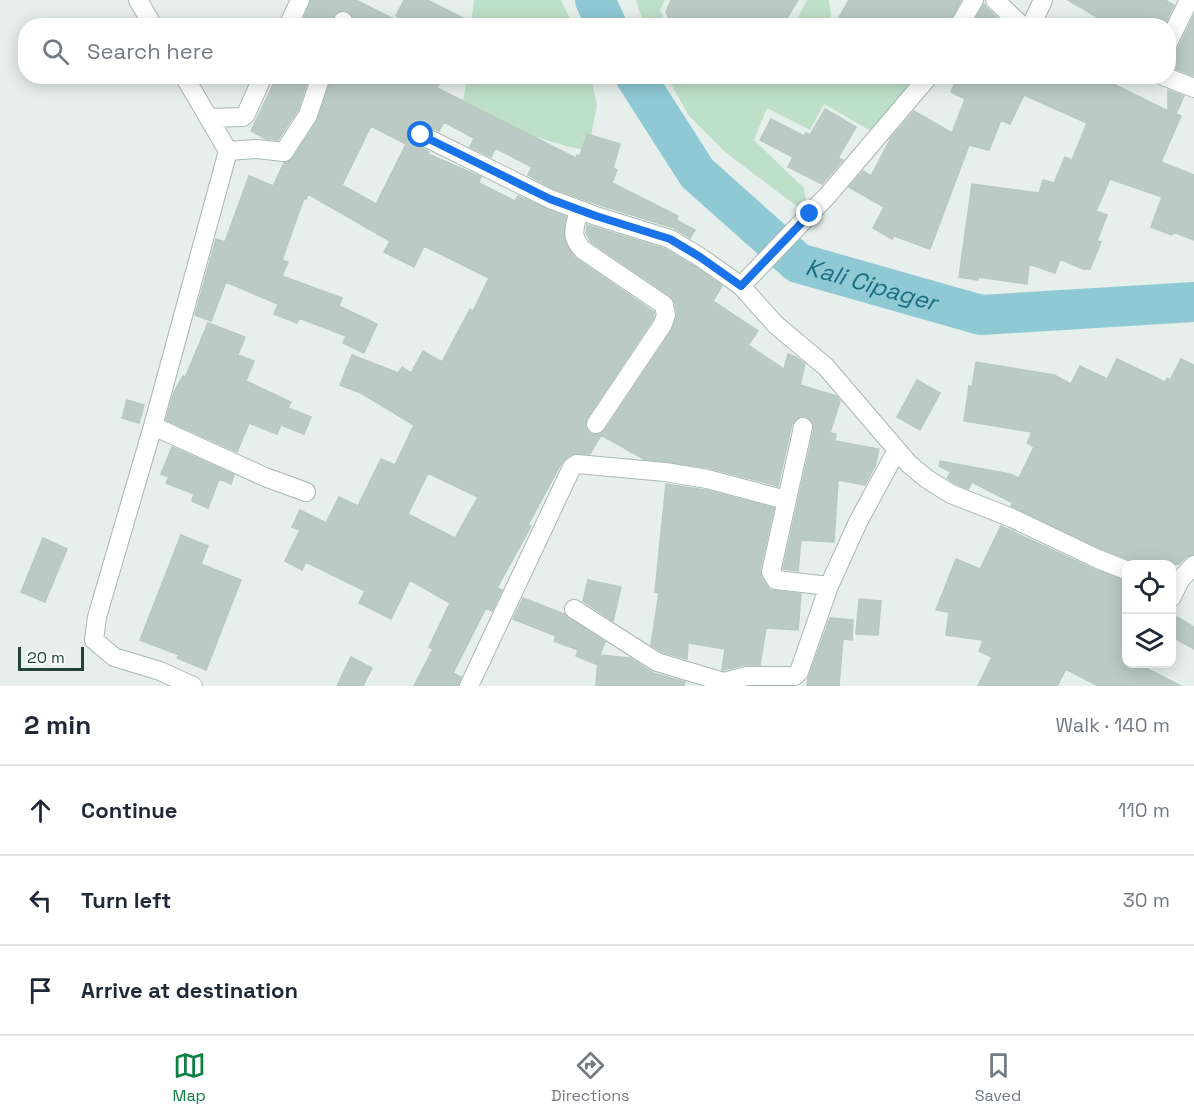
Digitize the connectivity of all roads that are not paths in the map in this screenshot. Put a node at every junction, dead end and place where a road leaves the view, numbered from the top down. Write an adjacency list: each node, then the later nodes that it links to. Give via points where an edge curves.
1 (138, 0): 7 (street)
2 (300, 0): 8 (street)
3 (974, 0): 9 (street)
4 (995, 0): 10 (street)
5 (1043, 0): 11 (street)
6 (1189, 0): 12 (street)
7 (148, 18)
8 (292, 18)
9 (964, 18)
10 (1014, 18)
11 (1035, 18)
12 (1176, 27)
13 (1176, 81): 18 (street)
14 (189, 84): 19 (street)
15 (259, 84): 19 (street, via 243,117)
16 (318, 84): 21 (street, via 308,115 285,152)
17 (922, 84): 23 (street, via 810,214)
18 (1194, 88)
19 (209, 118): 21 (street)
20 (421, 135): 22 (street)
21 (228, 151): 25 (street)
22 (579, 210): 23 (street, via 670,239); 24 (street, via 575,242 666,309 663,324)
23 (741, 286): 27 (street, via 776,325 826,367)
24 (596, 424)
25 (153, 426): 28 (street); 35 (street, via 97,617 94,640 114,657)
26 (803, 427): 29 (street)
27 (897, 450): 31 (street, via 927,479 951,494); 32 (street)
28 (306, 492)
29 (786, 500): 32 (street, via 772,577); 36 (street, via 696,477 577,464 572,467)
30 (1194, 565): 33 (street)
31 (1122, 568)
32 (829, 586): 34 (street, via 799,672 787,677 759,675 724,682 668,666)
33 (1176, 587)
34 (574, 609)
35 (193, 686)
36 (469, 686)

